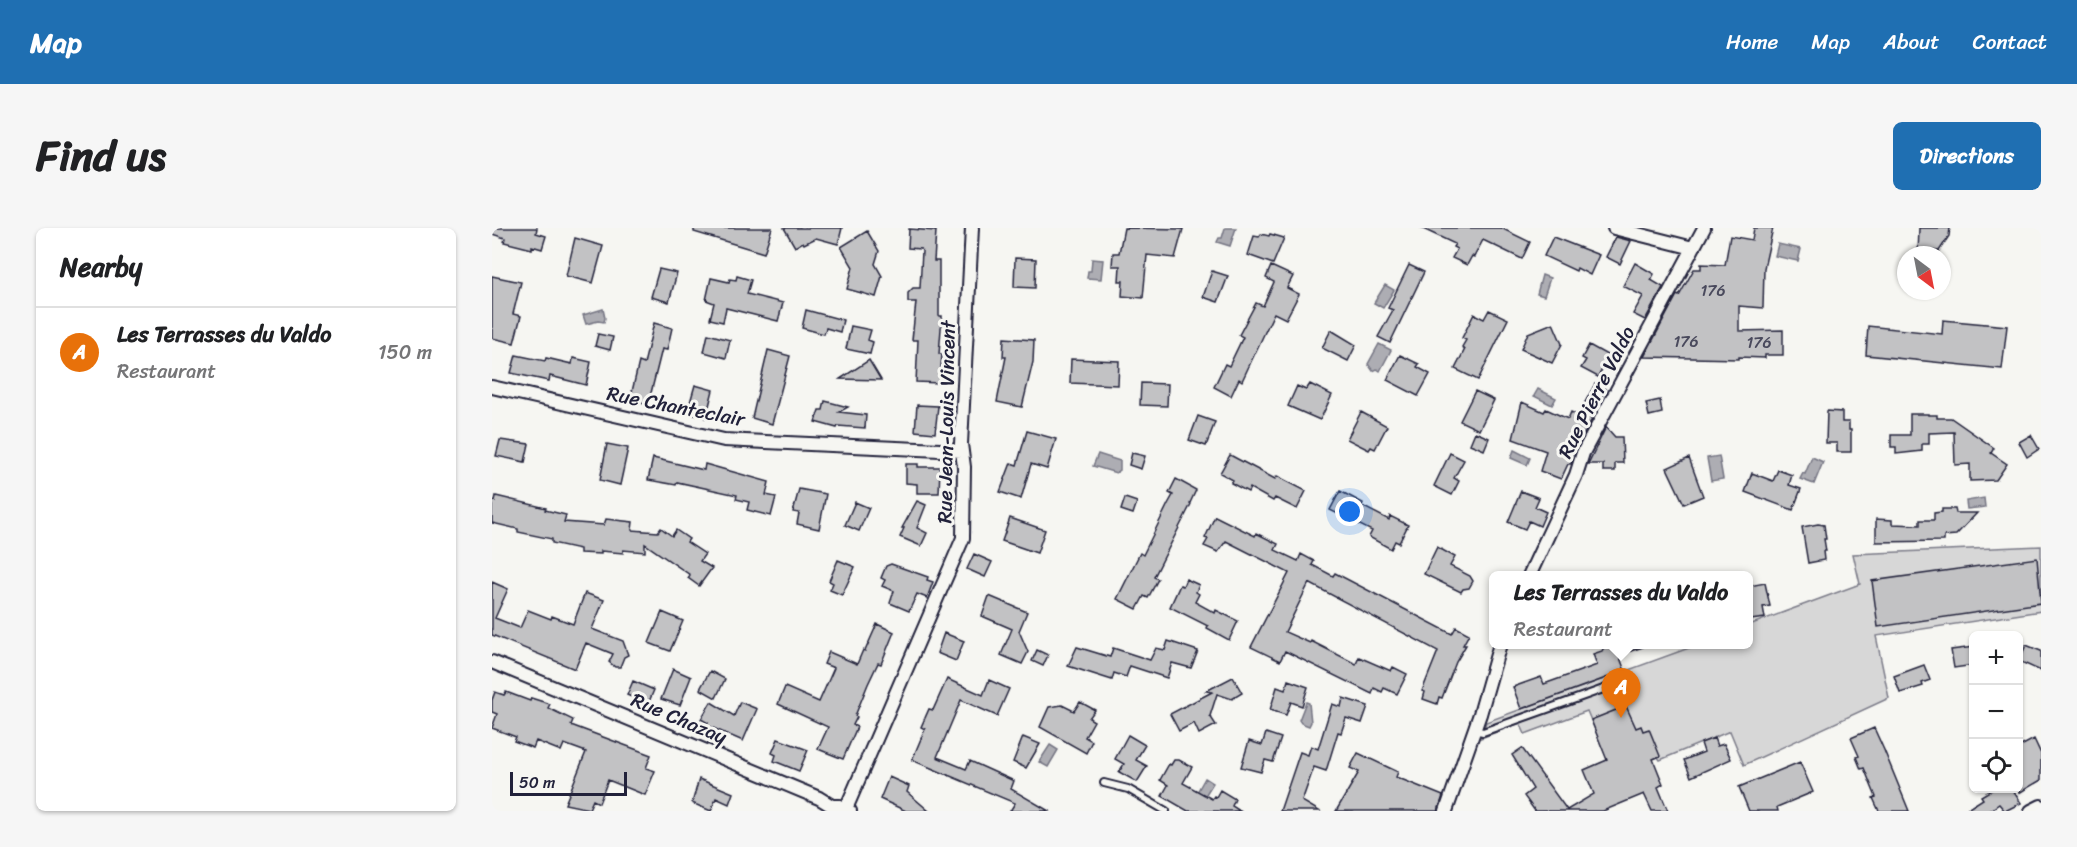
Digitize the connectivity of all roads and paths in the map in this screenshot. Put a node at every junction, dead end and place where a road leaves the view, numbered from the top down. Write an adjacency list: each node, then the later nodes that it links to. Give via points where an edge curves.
1 (972, 228): 6 (street, Rue Jean-Louis Vincent)
2 (1704, 228): 4 (street, Rue Pierre Valdo)
3 (1619, 229): 4 (street)
4 (1693, 248): 7 (street, Rue Pierre Valdo, via 1582,453 1576,475)
5 (492, 387): 6 (street, Rue Chanteclair, via 724,440)
6 (962, 451): 14 (street, Rue Jean-Louis Vincent, via 963,538)
7 (1531, 571)
8 (1499, 649): 11 (street)
9 (492, 662): 14 (street, Rue Chazay)
10 (1623, 682): 11 (lane, via 1483,732)
11 (1474, 730): 16 (street)
12 (1104, 783): 15 (lane, via 1128,789)
13 (2041, 806): 17 (street)
14 (847, 810)
15 (1166, 811)
16 (1446, 811)
17 (2031, 811)

